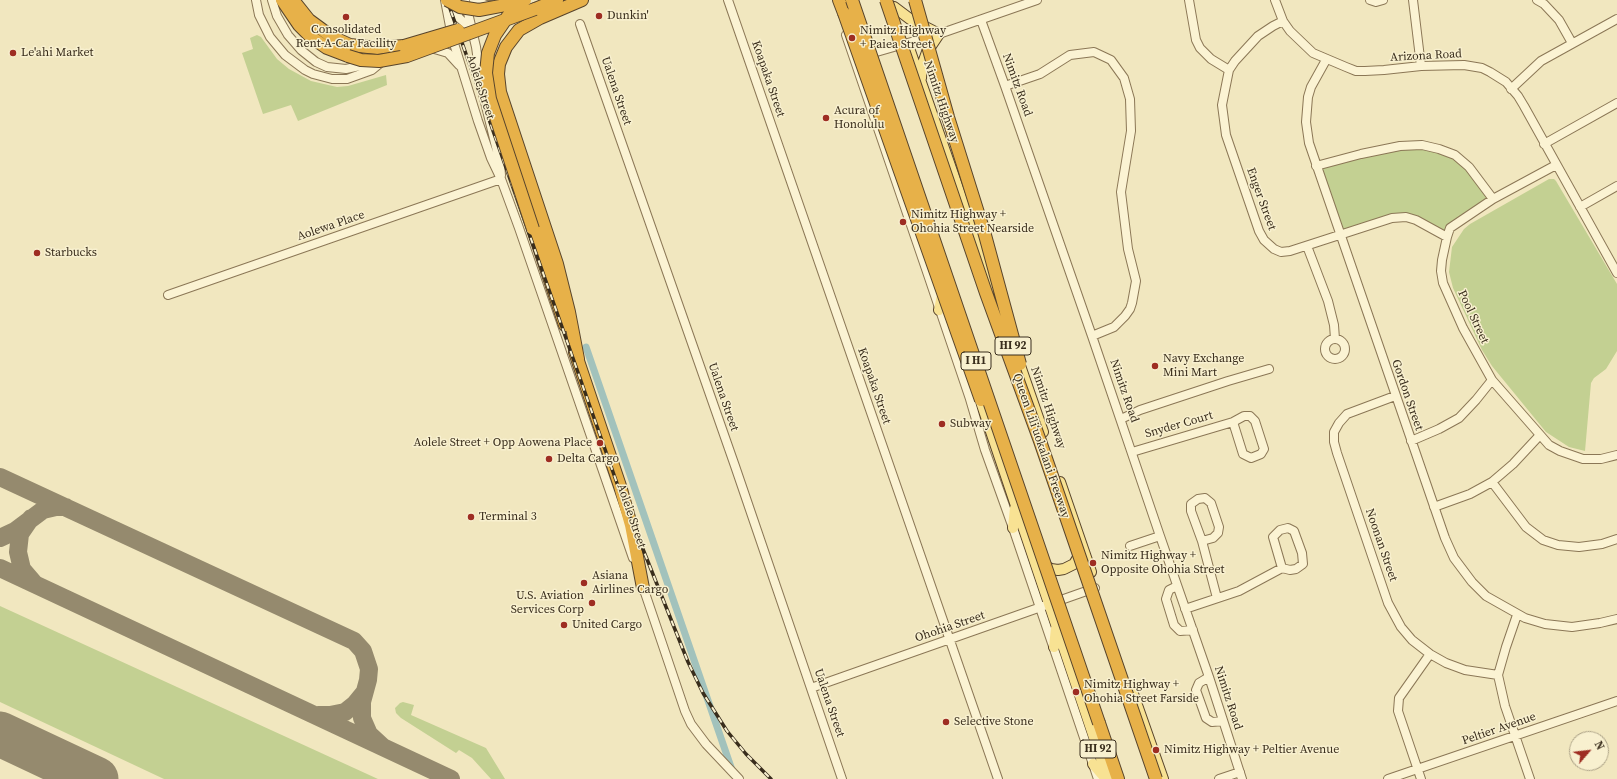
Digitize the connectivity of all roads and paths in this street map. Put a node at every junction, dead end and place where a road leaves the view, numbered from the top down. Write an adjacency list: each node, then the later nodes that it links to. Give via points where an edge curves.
1 (256, 0): 39 (street, via 263,25 274,42 293,62 313,74 332,79 347,79 372,70)
2 (272, 0): 39 (street, via 282,27 295,45 316,62 337,69 357,68)
3 (282, 0): 26 (highway, bridge, via 299,25 327,48 361,60 379,61 444,43)
4 (293, 0): 26 (highway, bridge, via 309,20 328,34 350,45 378,48 404,46)
5 (446, 0): 26 (highway, bridge, via 460,7 479,10); 33 (street, Aolele Street)
6 (453, 0): 31 (street, via 459,18)
7 (465, 0): 31 (street, Aolele Street)
8 (474, 0): 26 (street, via 486,5 503,2)
9 (549, 0): 26 (street)
10 (558, 0): 26 (highway)
11 (582, 0): 68 (highway, via 519,30 506,47 498,74 500,92 558,264)
12 (728, 0): 100 (street, Koapaka Street)
13 (834, 0): 38 (street)
14 (839, 0): 108 (highway, bridge, via 956,335)
15 (848, 0): 37 (main road, HI 92)
16 (852, 0): 108 (highway, I H1, bridge)
17 (915, 0): 75 (highway, bridge, via 985,235)
18 (1037, 0): 27 (street)
19 (1189, 0): 44 (street, via 1196,40 1200,48)
20 (1275, 0): 29 (street, Arizona Road)
21 (1370, 0): 22 (street)
22 (1383, 0)
23 (1413, 0): 41 (street)
24 (1537, 0): 34 (street, via 1559,20)
25 (891, 2): 32 (main road, via 910,19); 35 (main road, Nimitz Highway / HI 92); 75 (highway, Queen Liliʻuokalani Freeway / I H1, bridge, via 986,293)
26 (531, 4): 31 (street); 68 (highway, bridge, via 508,16 495,34 488,53 486,73 490,99)
27 (981, 20): 32 (street); 46 (street, Nimitz Road)
28 (1617, 20): 34 (street)
29 (1283, 21): 40 (street, Arizona Road, via 1305,46); 44 (street, Enger Street, via 1258,36 1242,52)
30 (580, 24): 105 (street, Ualena Street)
31 (472, 29): 33 (street); 53 (street, Aolele Street, via 482,90 500,163)
32 (939, 34): 35 (street); 45 (main road, via 927,52 922,66)
33 (452, 37): 36 (street); 42 (street, Aolele Street)
34 (1572, 43): 48 (street, via 1541,61)
35 (907, 44): 37 (street); 45 (main road, Nimitz Highway / HI 92)
36 (422, 47): 39 (street); 42 (street, via 448,53)
37 (868, 55): 38 (street); 43 (main road, HI 92)
38 (853, 58): 47 (street)
39 (383, 60)
40 (1326, 60): 41 (street, Arizona Road, via 1356,70); 52 (street, Gordon Street, via 1311,87 1307,106 1307,132)
41 (1421, 66): 48 (street, Arizona Road, via 1464,64 1482,68 1498,76)
42 (461, 67): 53 (street, Aolele Street, via 491,158)
43 (871, 67): 47 (main road); 57 (main road, HI 92)
44 (1230, 70): 61 (street, Enger Street, via 1222,105 1224,128 1261,236 1269,246 1281,252)
45 (921, 83): 86 (main road, Nimitz Highway / HI 92)
46 (1005, 86): 66 (street, Nimitz Road); 66 (street, via 1040,74 1070,55 1094,52 1111,60 1124,78 1130,99 1131,131 1121,192 1128,249 1136,281 1132,303 1125,316 1114,327)
47 (864, 89): 55 (street)
48 (1511, 89): 50 (street, Arizona Road, via 1524,106)
49 (1617, 103): 50 (street)
50 (1544, 144): 51 (street, Arizona Road)
51 (1556, 165): 56 (street, Pool Street); 58 (street, Arizona Road)
52 (1316, 166): 56 (street, via 1374,151 1422,145 1454,156 1469,167); 59 (street, Gordon Street)
53 (501, 180): 64 (street, Aolewa Place); 91 (street, Aolele Street)
54 (1617, 186): 58 (street)
55 (899, 189): 57 (main road); 65 (street)
56 (1493, 199): 60 (street, Pool Street, via 1450,228)
57 (913, 201): 63 (main road, HI 92)
58 (1580, 207): 62 (street, Arizona Road)
59 (1339, 235): 60 (street, Enger Street, via 1406,216); 61 (street, Enger Street); 71 (street, Gordon Street)
60 (1447, 237): 70 (street, Pool Street, via 1441,271 1443,283 1463,328)
61 (1307, 246): 67 (street, via 1328,301)
62 (1616, 271)
63 (943, 290): 65 (main road); 80 (main road, HI 92)
64 (168, 295)
65 (939, 310): 82 (street)
66 (1092, 336): 72 (street, Nimitz Road)
67 (1335, 339)
68 (578, 359): 91 (highway, via 622,493)
69 (1269, 369): 72 (street, via 1140,410)
70 (1492, 380): 74 (street, Pool Street); 76 (street, via 1459,418)
71 (1395, 396): 76 (street, Gordon Street); 102 (street, Noonan Street, via 1347,414 1334,432 1334,442 1388,603 1401,627 1412,640)
72 (1121, 419): 77 (street, Nimitz Road)
73 (1233, 422): 73 (street, Snyder Court, via 1244,416 1250,416 1255,421 1264,449 1261,454 1251,458 1243,454); 77 (street, Snyder Court)
74 (1540, 435): 78 (street, Pool Street, via 1549,445 1583,459 1601,459); 79 (street)
75 (1040, 441): 119 (highway, Queen Liliʻuokalani Freeway / I H1, bridge)
76 (1411, 441): 81 (street, Gordon Street)
77 (1132, 452): 83 (street, Nimitz Road)
78 (1617, 455)
79 (1492, 482): 81 (street, via 1470,494); 84 (street, via 1526,528 1543,540 1558,545 1579,547)
80 (1015, 502): 82 (main road); 88 (main road, HI 92)
81 (1434, 507): 96 (street, Gordon Street, via 1459,567 1486,596)
82 (1013, 528): 94 (street)
83 (1160, 536): 87 (street); 90 (street, Nimitz Road)
84 (1617, 539)
85 (1202, 541): 85 (street, via 1191,511 1192,504 1198,499 1205,498 1211,503 1219,527 1213,538); 93 (street)
86 (1082, 545): 88 (main road, via 1082,552 1074,564 1058,570 1044,566); 92 (main road, Nimitz Highway / HI 92)
87 (1130, 546)
88 (1031, 550): 94 (main road, HI 92)
89 (1282, 568): 89 (street, via 1273,537 1280,530 1288,528 1294,531 1303,564 1290,570); 93 (street, via 1239,591)
90 (1177, 586): 95 (street, Nimitz Road); 99 (street, via 1169,590 1166,599 1174,625 1180,631)
91 (643, 588): 113 (street, Aolele Street, via 688,717 699,736)
92 (1096, 588): 94 (street, Ohohia Street); 120 (main road, Nimitz Highway / HI 92)
93 (1217, 598): 95 (street)
94 (1045, 606): 98 (main road, HI 92); 100 (street, Ohohia Street); 101 (street)
95 (1185, 609): 99 (street, Nimitz Road)
96 (1518, 615): 97 (street, Gordon Street, via 1545,624 1572,626); 103 (street)
97 (1617, 619)
98 (1056, 624): 101 (main road); 117 (main road, HI 92)
99 (1193, 630): 104 (street, Nimitz Road)
100 (950, 639): 105 (street, Ohohia Street); 115 (street, Koapaka Street)
101 (1054, 647): 110 (street)
102 (1430, 654): 103 (street, Noonan Street, via 1465,670); 111 (street, via 1399,698 1398,711)
103 (1498, 675): 109 (street)
104 (1209, 677): 107 (street, Nimitz Road); 107 (street, via 1199,683 1196,690 1206,718 1212,722)
105 (811, 688): 114 (street, Ualena Street)
106 (1617, 701): 109 (street, Peltier Avenue)
107 (1223, 721): 112 (street, Nimitz Road)
108 (1098, 722): 118 (highway, I H1)
109 (1515, 736): 111 (street, Peltier Avenue); 124 (street)
110 (1093, 764): 116 (street); 117 (main road)
111 (1417, 769): 122 (street, Peltier Avenue); 123 (street)
112 (1241, 775): 121 (street)
113 (739, 779)
114 (842, 779)
115 (998, 779)
116 (1098, 779)
117 (1107, 779)
118 (1118, 779)
119 (1156, 779)
120 (1163, 779)
121 (1218, 779)
122 (1388, 779)
123 (1421, 779)
124 (1530, 779)

